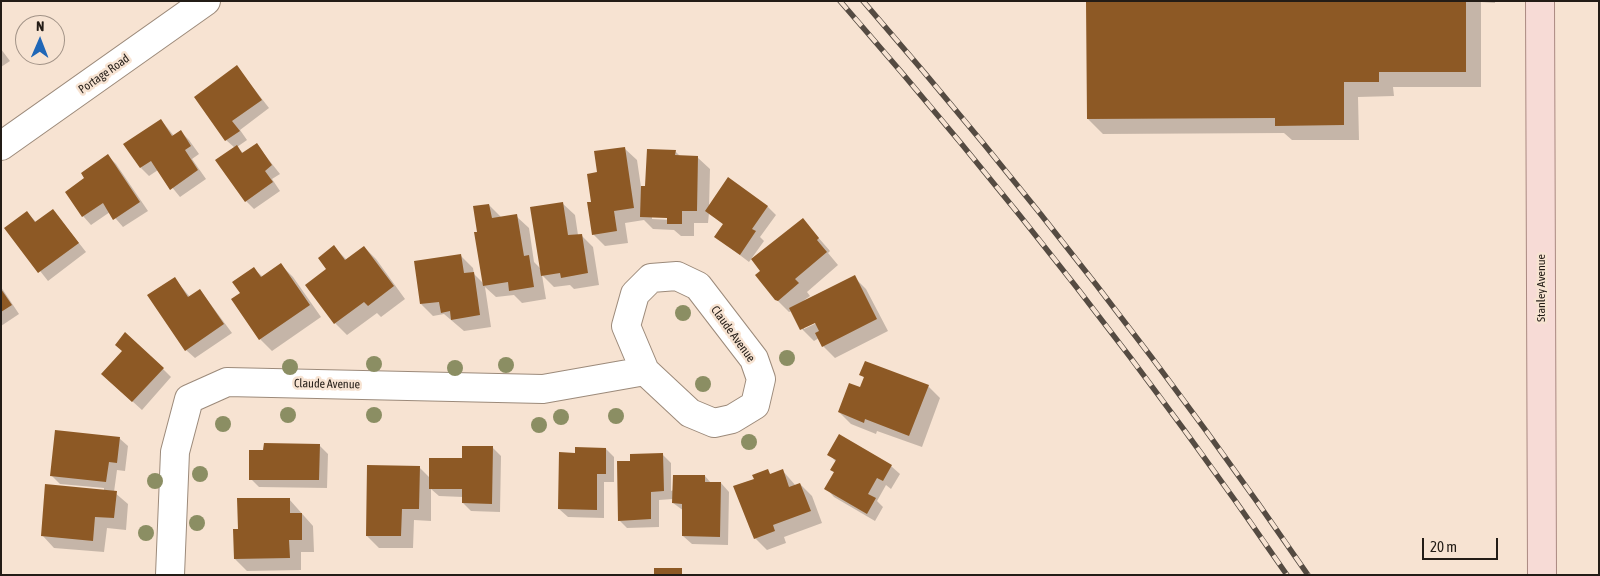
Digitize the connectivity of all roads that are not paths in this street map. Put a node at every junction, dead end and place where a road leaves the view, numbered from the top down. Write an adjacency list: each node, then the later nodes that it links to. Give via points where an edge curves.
1 (206, 1): 3 (street, Portage Road)
2 (1540, 1): 6 (main road, Stanley Avenue)
3 (1, 146)
4 (645, 371): 4 (street, Claude Avenue, via 690,413 714,423 732,419 755,405 761,380 754,360 698,286 677,276 651,278 635,294 626,326); 5 (street, Claude Avenue, via 543,389 228,382 188,399 175,452)
5 (170, 575)
6 (1542, 575)

